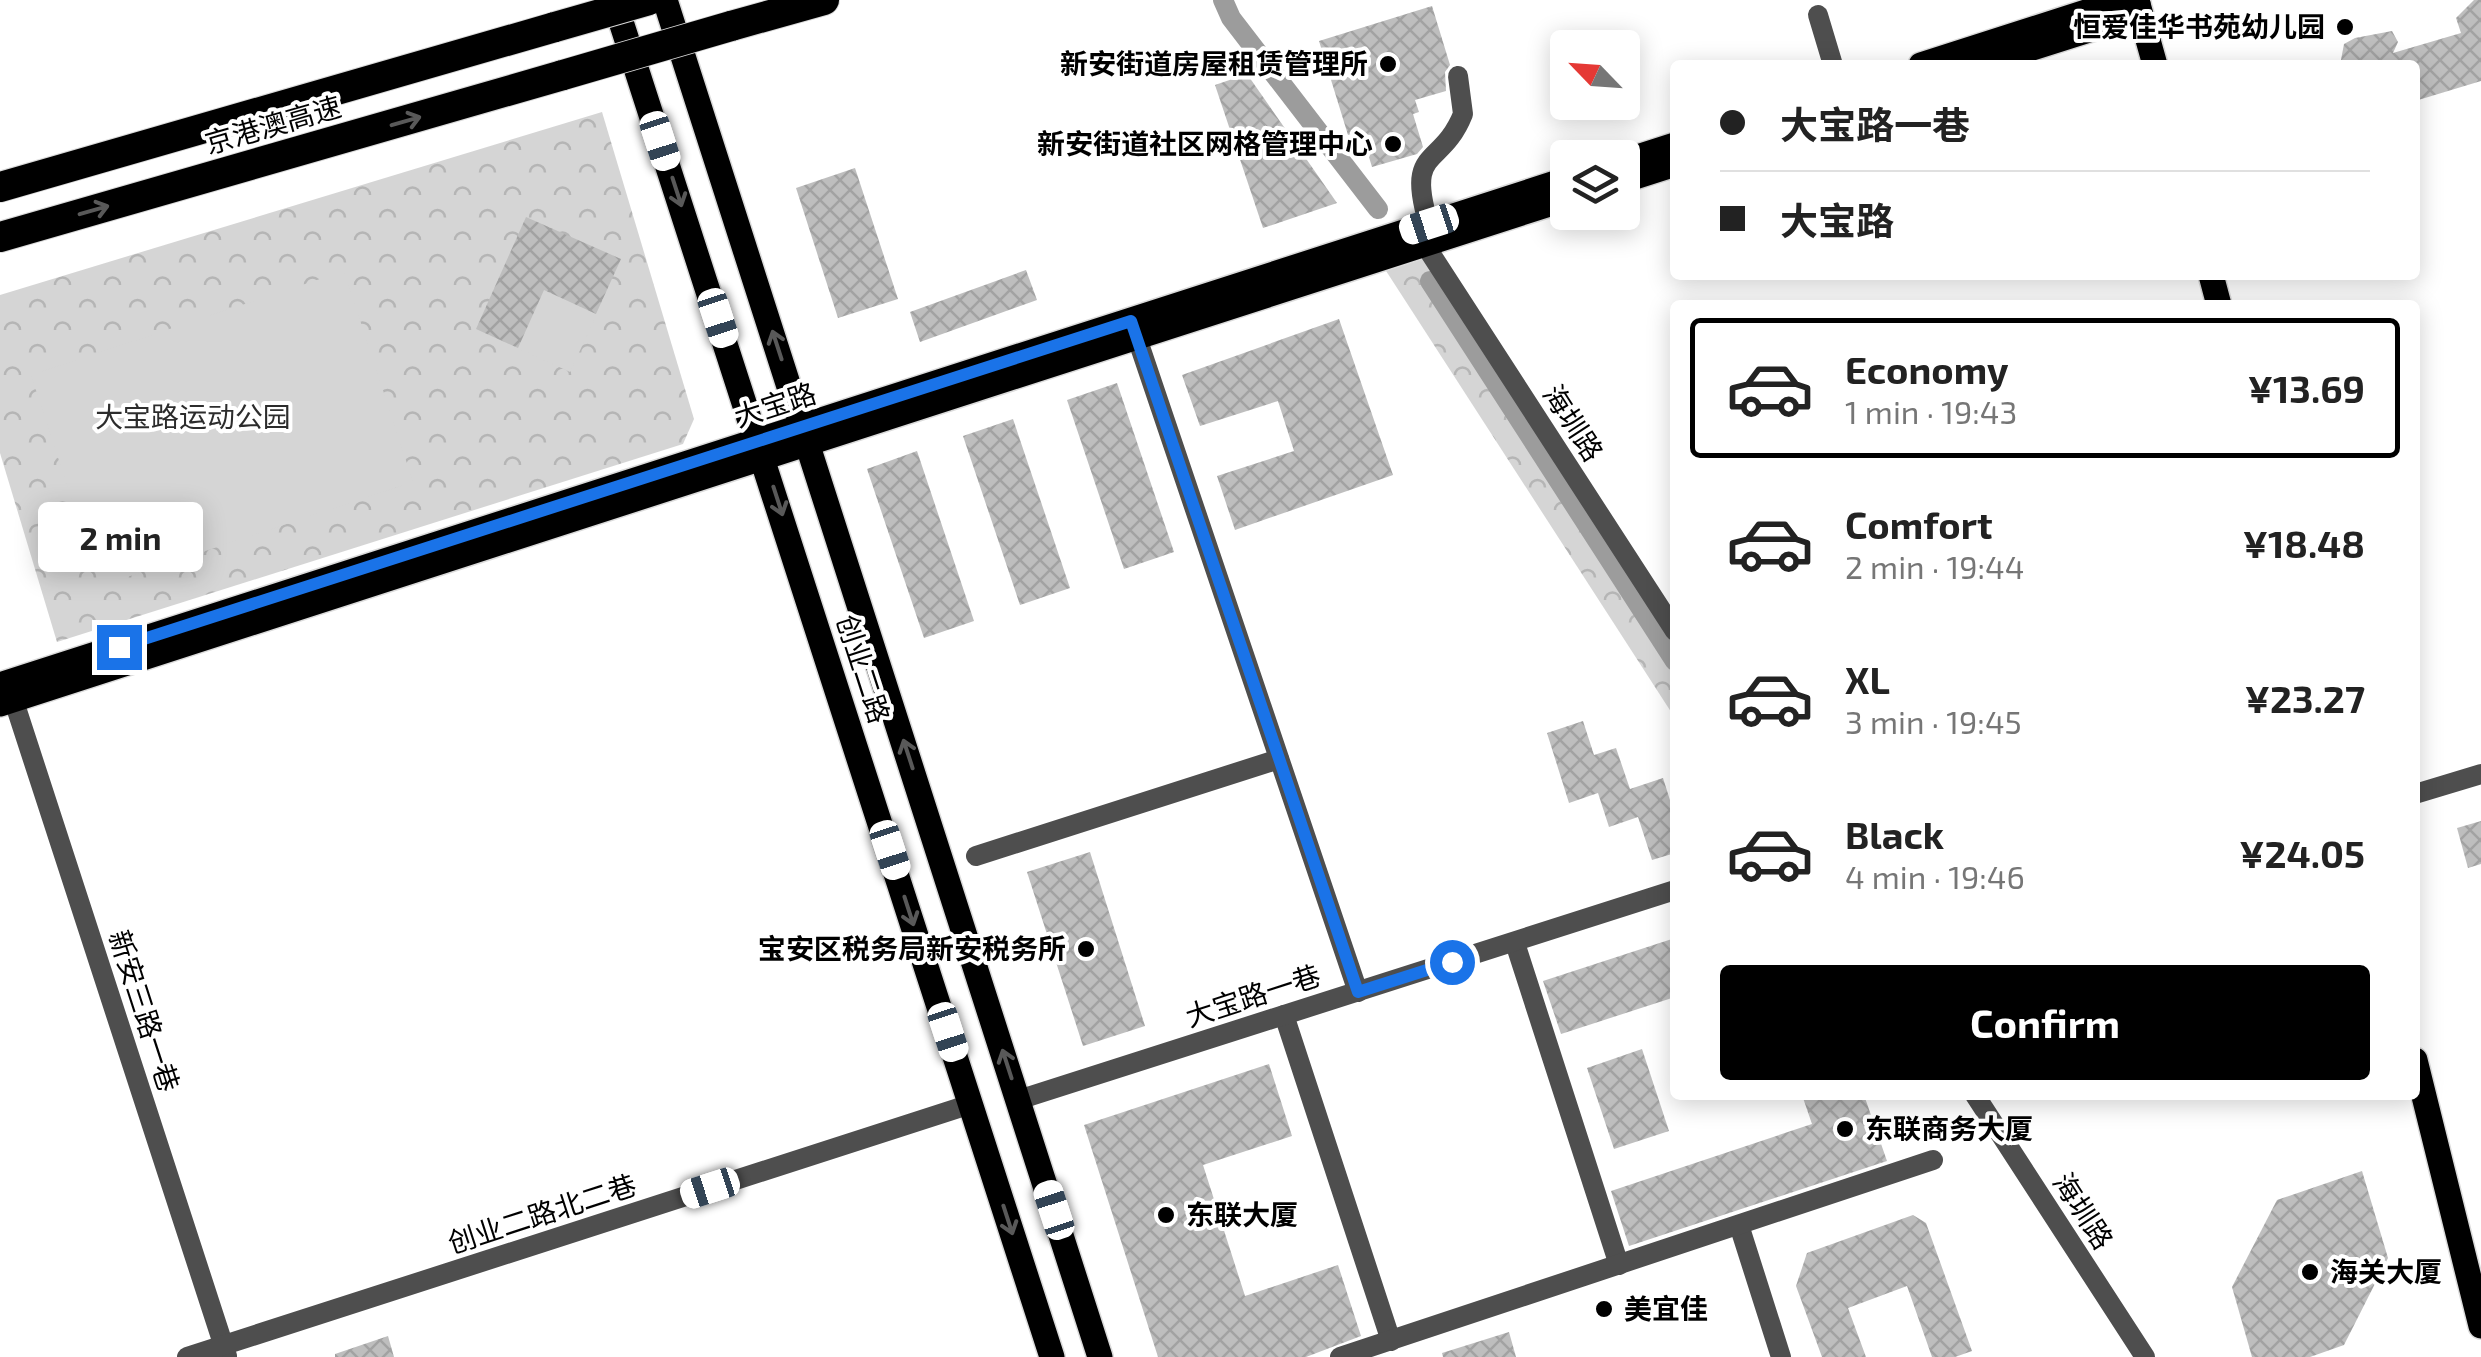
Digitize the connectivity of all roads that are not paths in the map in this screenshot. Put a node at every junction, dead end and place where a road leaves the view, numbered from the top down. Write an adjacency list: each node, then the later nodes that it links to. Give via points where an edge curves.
1 (614, 0): 23 (main road, 创业二路, one-way to 23)
2 (649, 0): 16 (highway, 京港澳高速, bridge)
3 (665, 0): 22 (main road, 创业二路, one-way to 3)
4 (824, 0): 20 (highway, 京港澳高速, one-way to 4, bridge)
5 (2142, 2): 8 (main road, via 2089,10); 9 (main road, via 2092,28); 10 (main road)
6 (1818, 15): 7 (street)
7 (1832, 60)
8 (1936, 60)
9 (1995, 60)
10 (2154, 60)
11 (1458, 76): 19 (street, via 1463,114 1420,172)
12 (1670, 146): 13 (main road)
13 (1640, 156)
14 (1670, 166): 15 (main road)
15 (1640, 175)
16 (0, 187)
17 (1550, 187): 19 (main road, 大宝路)
18 (1550, 203): 19 (main road, 大宝路)
19 (1427, 235): 21 (main road, 大宝路); 24 (street, 海圳路)
20 (0, 237)
21 (1134, 330): 22 (main road, 大宝路); 26 (street)
22 (807, 436): 23 (main road, 大宝路); 35 (main road, 创业二路, one-way to 22)
23 (762, 450): 25 (main road, 大宝路); 37 (main road, 创业二路, one-way to 37)
24 (1670, 624)
25 (5, 693): 43 (street, 新安三路一巷)
26 (1279, 759): 29 (street); 32 (street)
27 (2481, 774): 28 (street)
28 (2420, 792)
29 (976, 856)
30 (1670, 892): 31 (street, 大宝路一巷)
31 (1514, 943): 32 (street, 大宝路一巷); 40 (street)
32 (1358, 992): 33 (street, 大宝路一巷)
33 (1284, 1015): 35 (street, 大宝路一巷); 42 (street)
34 (2420, 1080): 41 (main road)
35 (1018, 1100): 46 (main road, 创业二路)
36 (1978, 1100): 49 (street, 海圳路)
37 (971, 1104): 43 (street, 创业二路北二巷); 45 (main road, 创业二路, one-way to 45)
38 (1934, 1160): 39 (street)
39 (1739, 1225): 40 (street); 48 (street)
40 (1619, 1264): 42 (street)
41 (2481, 1326)
42 (1391, 1341): 47 (street)
43 (226, 1351): 44 (street, 创业二路北二巷)
44 (188, 1357)
45 (1052, 1357)
46 (1100, 1357)
47 (1340, 1357)
48 (1781, 1357)
49 (2145, 1357)

